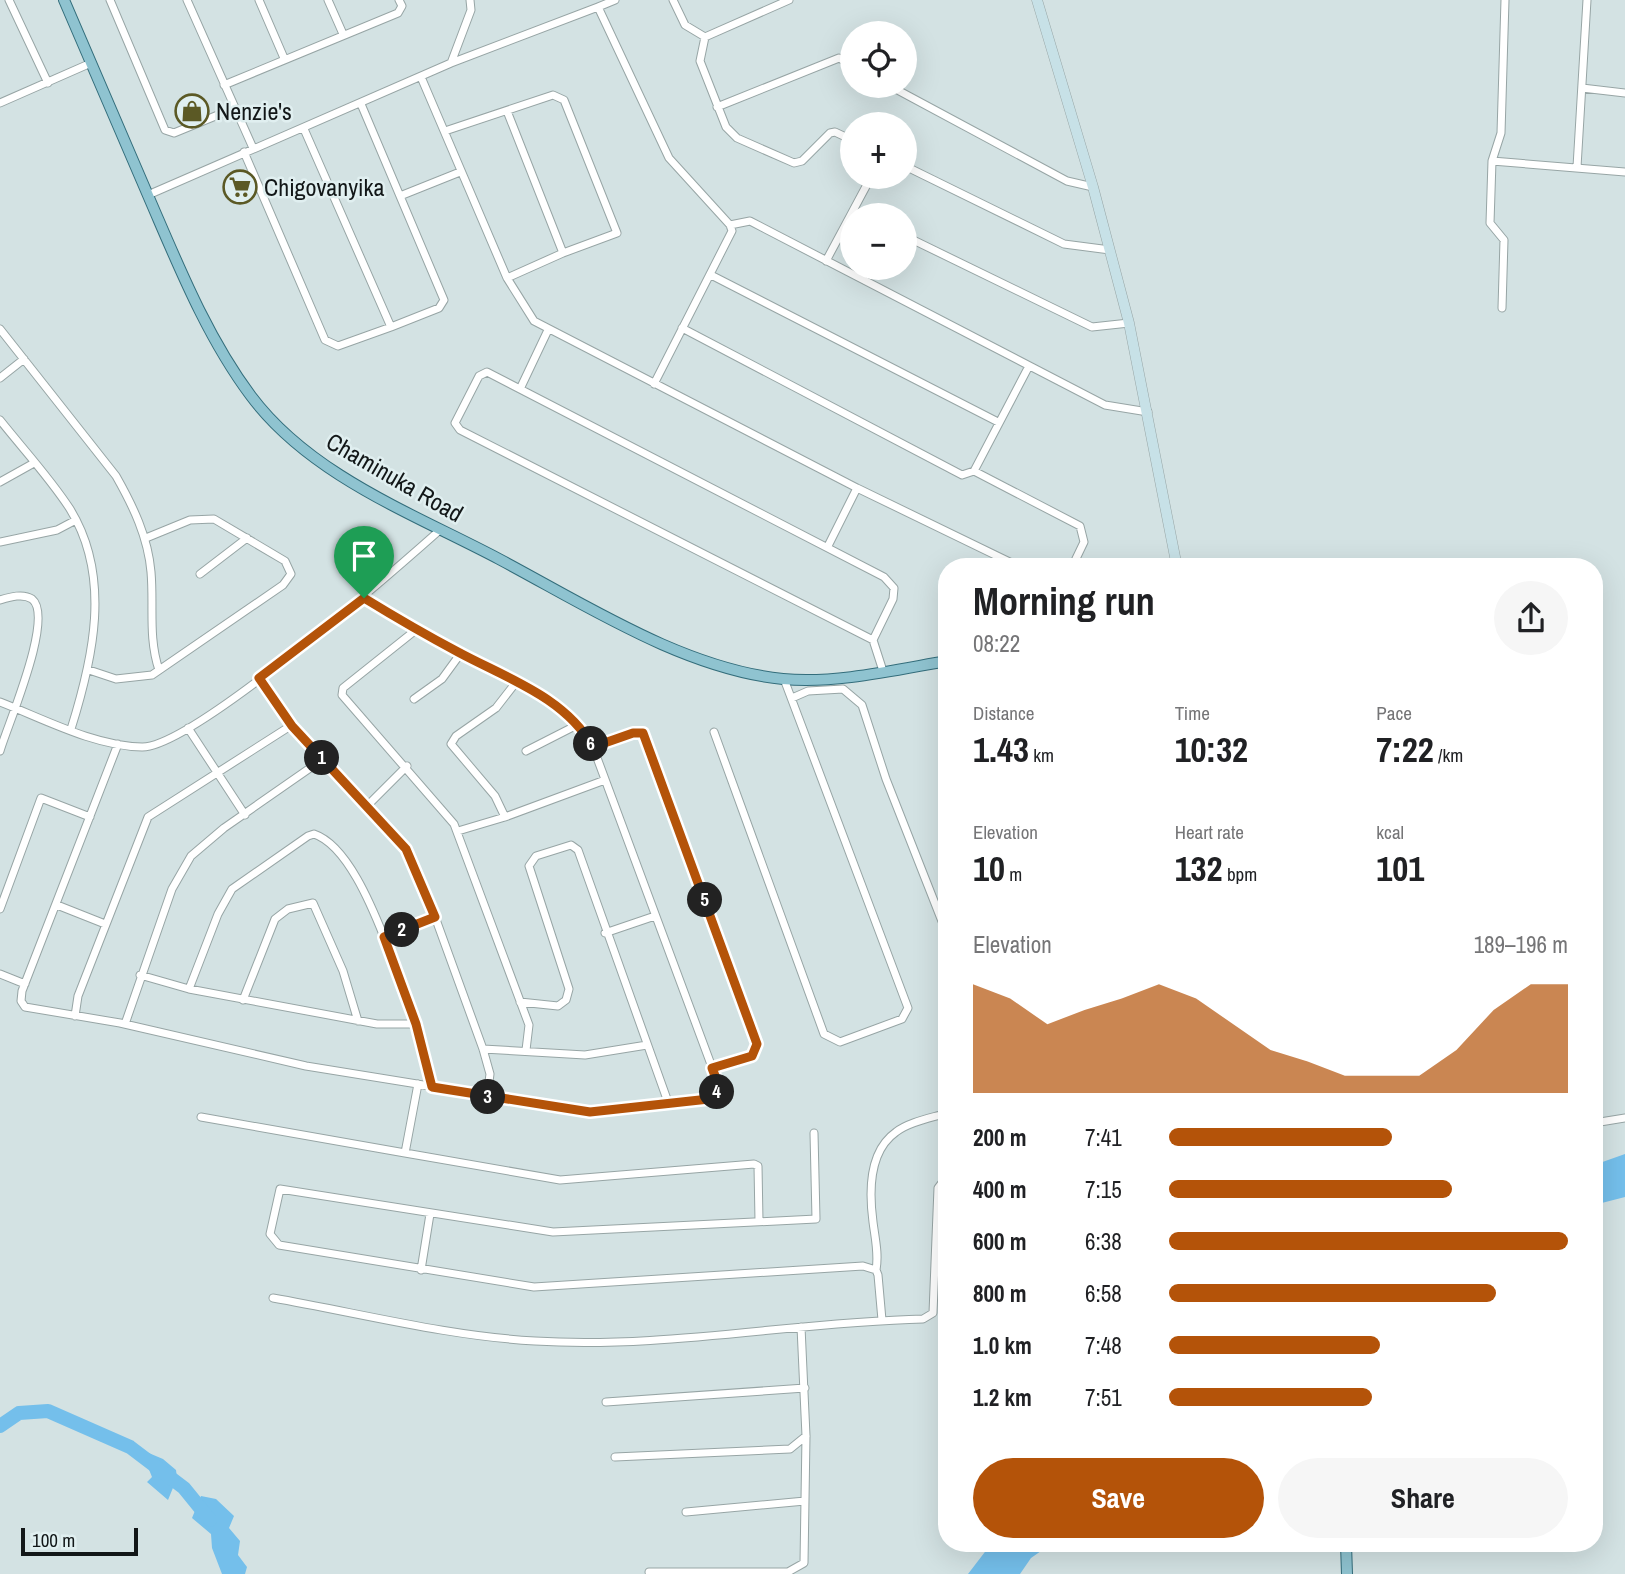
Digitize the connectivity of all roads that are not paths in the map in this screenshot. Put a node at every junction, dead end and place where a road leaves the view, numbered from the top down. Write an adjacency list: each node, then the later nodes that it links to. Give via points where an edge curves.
1 (9, 0): 23 (street)
2 (64, 0): 20 (main road, Chaminuka Road)
3 (110, 0): 31 (street, via 165,130 174,133)
4 (187, 0): 24 (street)
5 (259, 0): 18 (street)
6 (328, 0): 16 (street)
7 (399, 0): 16 (street, via 398,13)
8 (470, 0): 21 (street, via 471,10)
9 (615, 0): 15 (street)
10 (673, 0): 17 (street, via 685,25)
11 (789, 0): 17 (street)
12 (1037, 0): 43 (main road)
13 (1505, 0): 38 (street, via 1501,133)
14 (1587, 0): 25 (street)
15 (598, 7): 21 (street); 46 (street, via 669,158)
16 (343, 34): 18 (street)
17 (705, 37): 30 (street, via 700,61)
18 (284, 58): 24 (street)
19 (840, 59): 30 (street)
20 (91, 63): 23 (street); 44 (main road, Chaminuka Road)
21 (451, 63): 22 (street)
22 (421, 77): 29 (street); 34 (street)
23 (48, 83): 28 (street)
24 (224, 85): 31 (street)
25 (1581, 88): 26 (street); 39 (street)
26 (1625, 93)
27 (912, 98): 43 (street, via 1067,181)
28 (0, 103)
29 (361, 104): 33 (street); 45 (street)
30 (717, 107): 35 (street, via 737,138 794,163 802,161 832,132)
31 (235, 108): 36 (street)
32 (507, 111): 34 (street); 50 (street); 50 (street, via 553,95 564,100 613,221 617,233)
33 (304, 129): 36 (street); 56 (street)
34 (445, 131): 40 (street)
35 (840, 135)
36 (254, 148): 37 (street)
37 (244, 152): 44 (street); 56 (street, via 325,340 338,346)
38 (1492, 161): 39 (street); 54 (street, via 1490,223 1504,240)
39 (1577, 167): 42 (street)
40 (460, 172): 45 (street); 53 (street)
41 (917, 172): 49 (street, via 1064,243)
42 (1625, 172)
43 (1093, 187): 49 (main road)
44 (148, 195): 73 (main road, Chaminuka Road, via 191,292 236,374 262,410 300,446 341,475)
45 (400, 196): 56 (street, via 444,300 439,308)
46 (730, 225): 51 (street, via 750,222); 52 (street, via 732,231)
47 (840, 234): 51 (street)
48 (917, 242): 55 (street, via 1092,327)
49 (1110, 250): 55 (main road)
50 (563, 253): 53 (street)
51 (826, 261): 61 (street)
52 (711, 275): 57 (street); 67 (street)
53 (507, 278): 59 (street, via 534,321)
54 (1502, 308)
55 (1129, 323): 65 (main road)
56 (391, 327)
57 (682, 328): 63 (street); 69 (street, via 962,475)
58 (0, 329): 60 (street)
59 (548, 330): 63 (street); 64 (street)
60 (24, 359): 62 (street); 74 (street, via 116,475)
61 (1029, 366): 65 (street, via 1105,405); 67 (street)
62 (0, 378)
63 (654, 384): 71 (street)
64 (520, 389): 77 (street); 85 (street, via 487,372 479,376 455,423 478,439)
65 (1148, 412): 80 (main road)
66 (0, 420): 68 (street)
67 (998, 422): 69 (street)
68 (34, 463): 70 (street); 72 (street)
69 (974, 471): 79 (street, via 1080,526 1084,542)
70 (0, 482)
71 (857, 488): 77 (street); 78 (street)
72 (76, 520): 76 (street, via 57,530); 88 (street, via 93,580 95,624)
73 (441, 529): 82 (street); 92 (main road, Chaminuka Road, via 696,658)
74 (146, 538): 75 (street, via 190,520 208,518); 89 (street, via 153,651)
75 (247, 538): 81 (street); 89 (street, via 289,565 288,580)
76 (0, 542)
77 (828, 546): 85 (street, via 884,577 894,588)
78 (1001, 558)
79 (1076, 558)
80 (1175, 558)
81 (200, 574)
82 (364, 598): 84 (street); 91 (street)
83 (0, 600): 97 (street, via 24,596 38,609 35,645)
84 (416, 629): 86 (street); 108 (street, via 342,693)
85 (873, 640): 90 (street)
86 (461, 653): 93 (street); 95 (street, via 442,679)
87 (938, 662): 90 (main road, Chaminuka Road)
88 (89, 670): 89 (street, via 116,680 135,680); 101 (street)
89 (159, 670)
90 (883, 671): 92 (main road, Chaminuka Road)
91 (259, 678): 99 (street); 100 (street)
92 (784, 679): 94 (street)
93 (517, 681): 98 (street); 114 (street, via 496,708 451,744 495,796)
94 (792, 698): 102 (street, via 908,1008 902,1019 840,1042 824,1034); 118 (street, via 808,691 843,689 862,705)
95 (414, 699)
96 (0, 702): 97 (street)
97 (13, 707): 101 (street); 105 (street)
98 (577, 725): 104 (street); 106 (street)
99 (292, 726): 107 (street); 109 (street)
100 (188, 728): 103 (street, via 155,746); 109 (street)
101 (71, 729): 103 (street)
102 (714, 732)
103 (118, 744): 113 (street)
104 (593, 747): 110 (street); 137 (street, via 633,733 643,733 648,743 757,1044 752,1056)
105 (0, 751)
106 (526, 751)
107 (323, 759): 111 (street); 112 (street)
108 (407, 766): 111 (street); 115 (street)
109 (216, 772): 112 (street); 121 (street, via 148,817)
110 (605, 780): 114 (street); 119 (street)
111 (367, 806): 120 (street, via 406,849)
112 (245, 815): 125 (street, via 202,846 186,864 172,888)
113 (90, 817): 116 (street); 117 (street, via 41,798)
114 (505, 817): 115 (street)
115 (458, 831): 129 (street)
116 (57, 905): 121 (street); 126 (street)
117 (0, 909)
118 (938, 910)
119 (656, 916): 122 (street); 137 (street)
120 (435, 917): 123 (street); 135 (street)
121 (105, 923): 130 (street)
122 (605, 933): 129 (street, via 575,847 564,845 536,856 529,866 569,989 558,1006); 134 (street)
123 (384, 937): 127 (street, via 363,885 314,834 232,889); 133 (street)
124 (0, 974): 126 (street)
125 (140, 975): 127 (street); 132 (street)
126 (25, 984): 130 (street, via 20,997 25,1007)
127 (189, 989): 128 (street)
128 (243, 1000): 131 (street); 131 (street, via 275,919 288,909 313,903 344,971)
129 (520, 1002): 136 (street, via 529,1025)
130 (75, 1016): 132 (street)
131 (358, 1021): 133 (street)
132 (125, 1024): 138 (street, via 306,1066)
133 (416, 1024): 139 (street)
134 (647, 1045): 136 (street, via 585,1055); 141 (street)
135 (483, 1049): 136 (street); 140 (street, via 490,1074)
136 (526, 1050)
137 (712, 1068): 141 (street, via 719,1086 717,1095)
138 (418, 1084): 139 (street); 147 (street)
139 (432, 1087): 140 (street)
140 (487, 1097): 141 (street, via 590,1112)
141 (667, 1101)
142 (201, 1116): 147 (street)
143 (938, 1116): 152 (street, via 897,1131 882,1145 873,1166)
144 (1625, 1118): 145 (street)
145 (1603, 1122)
146 (814, 1133): 150 (street, via 816,1219)
147 (405, 1153): 150 (street, via 560,1180 754,1164 758,1166)
148 (938, 1188): 154 (street, via 933,1313 923,1319)
149 (430, 1214): 150 (street, via 553,1232); 151 (street); 151 (street, via 280,1189 270,1224 270,1234 279,1245)
150 (759, 1221)
151 (421, 1270): 152 (street, via 534,1287 863,1266)
152 (876, 1270): 154 (street)
153 (273, 1298): 155 (street, via 487,1337 537,1341 616,1341)
154 (882, 1320): 155 (street)
155 (802, 1327): 156 (street)
156 (805, 1388): 157 (street); 158 (street)
157 (606, 1402)
158 (806, 1436): 159 (street, via 790,1448); 160 (street)
159 (615, 1457)
160 (805, 1501): 161 (street); 163 (street, via 804,1563 800,1568 788,1572)
161 (686, 1512)
162 (1346, 1552): 164 (main road)
163 (649, 1572)
164 (1347, 1574)

